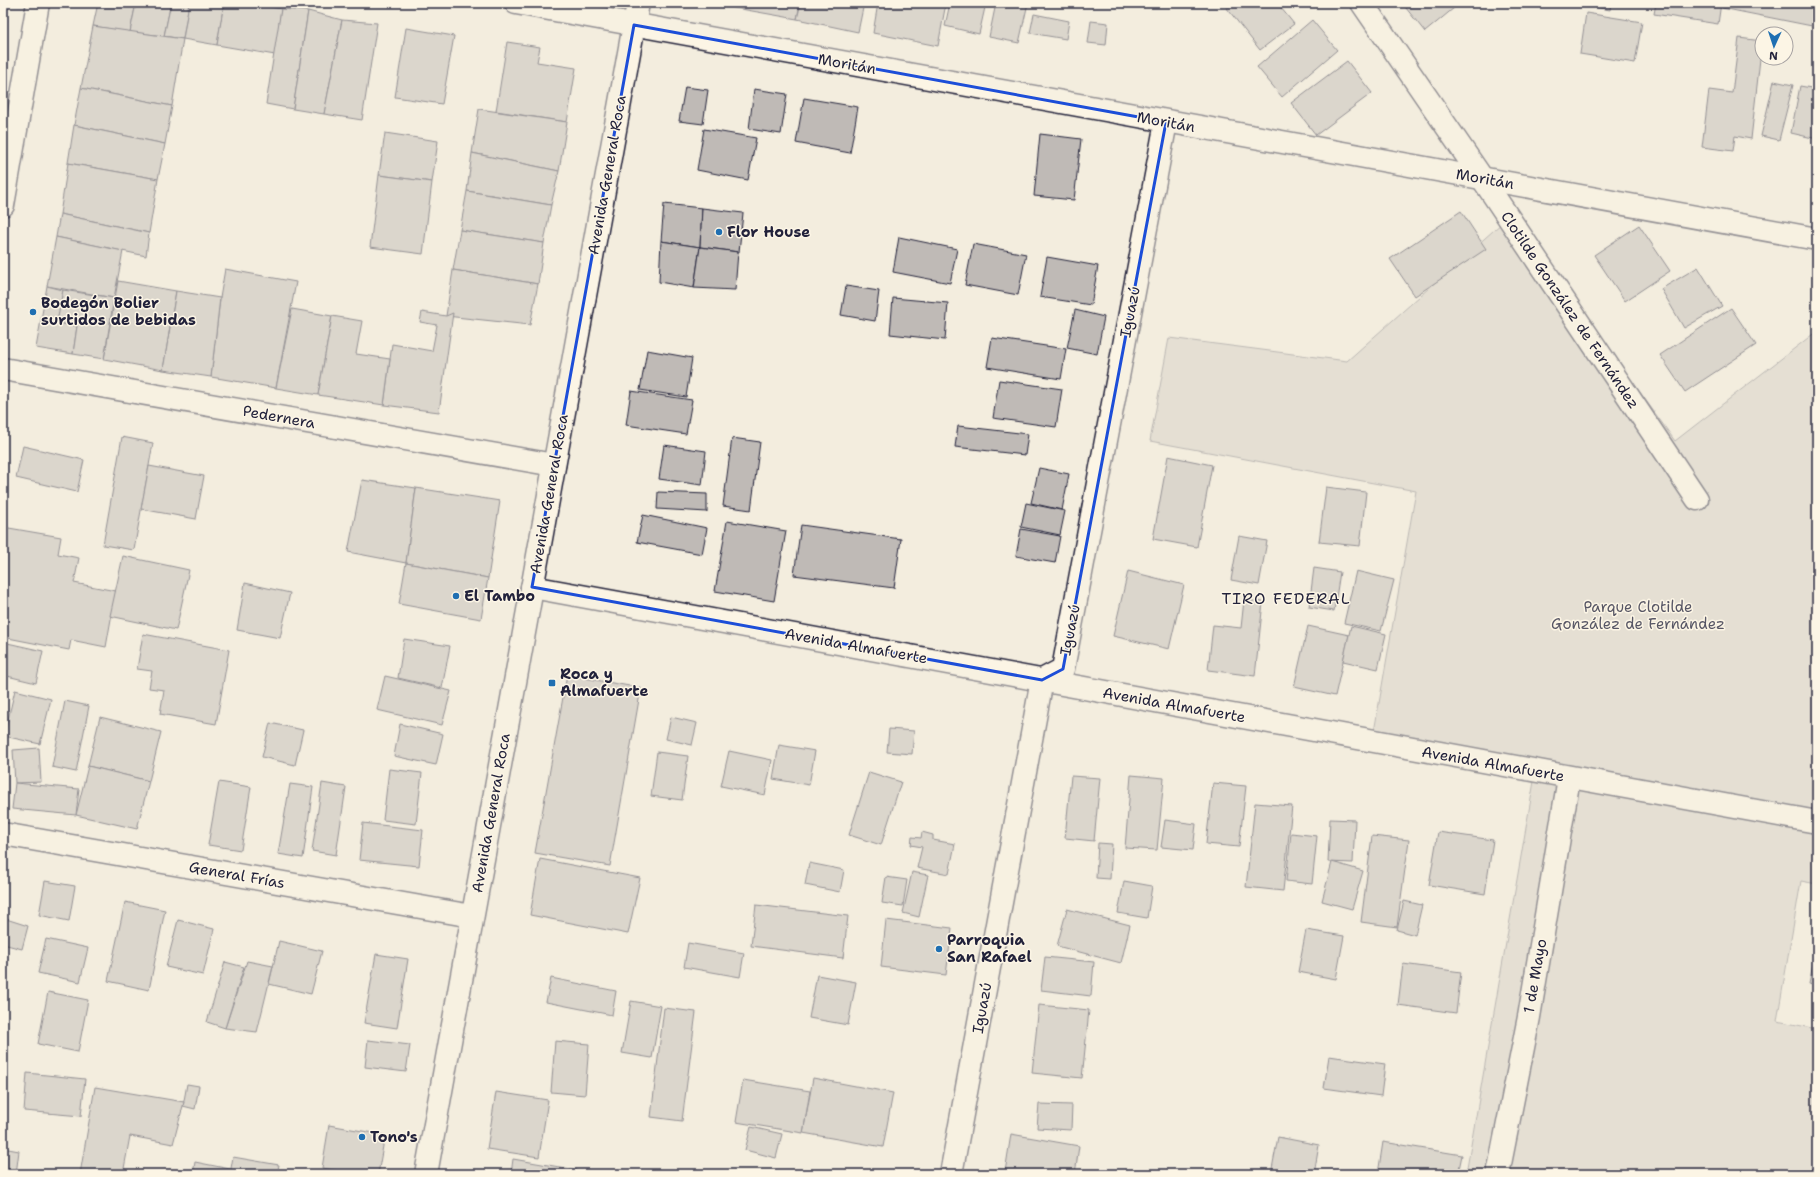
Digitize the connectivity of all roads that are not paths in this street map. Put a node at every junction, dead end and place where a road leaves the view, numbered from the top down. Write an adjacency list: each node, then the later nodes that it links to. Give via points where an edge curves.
1 (38, 3): 8 (street)
2 (516, 3): 5 (street, Moritán)
3 (638, 3): 5 (street, Avenida General Roca)
4 (1362, 3): 7 (street, Clotilde González de Fernández)
5 (634, 25): 6 (street, Moritán); 11 (street, Avenida General Roca)
6 (1166, 122): 7 (street, Moritán); 14 (street, Iguazú, via 1063,669)
7 (1482, 178): 9 (street, Moritán); 12 (street, Clotilde González de Fernández)
8 (3, 205)
9 (1817, 239)
10 (3, 369): 11 (street, Pedernera)
11 (554, 464): 13 (street, Avenida General Roca)
12 (1697, 499)
13 (532, 587): 14 (street, Avenida Almafuerte); 18 (street, Avenida General Roca)
14 (1042, 680): 15 (street, Avenida Almafuerte); 20 (street, Iguazú)
15 (1569, 778): 16 (street, Avenida Almafuerte); 21 (street, 1 de Mayo, via 1529,1016)
16 (1817, 822)
17 (3, 834): 18 (street, General Frías)
18 (472, 916): 19 (street, Avenida General Roca)
19 (426, 1174)
20 (951, 1174)
21 (1498, 1174)

